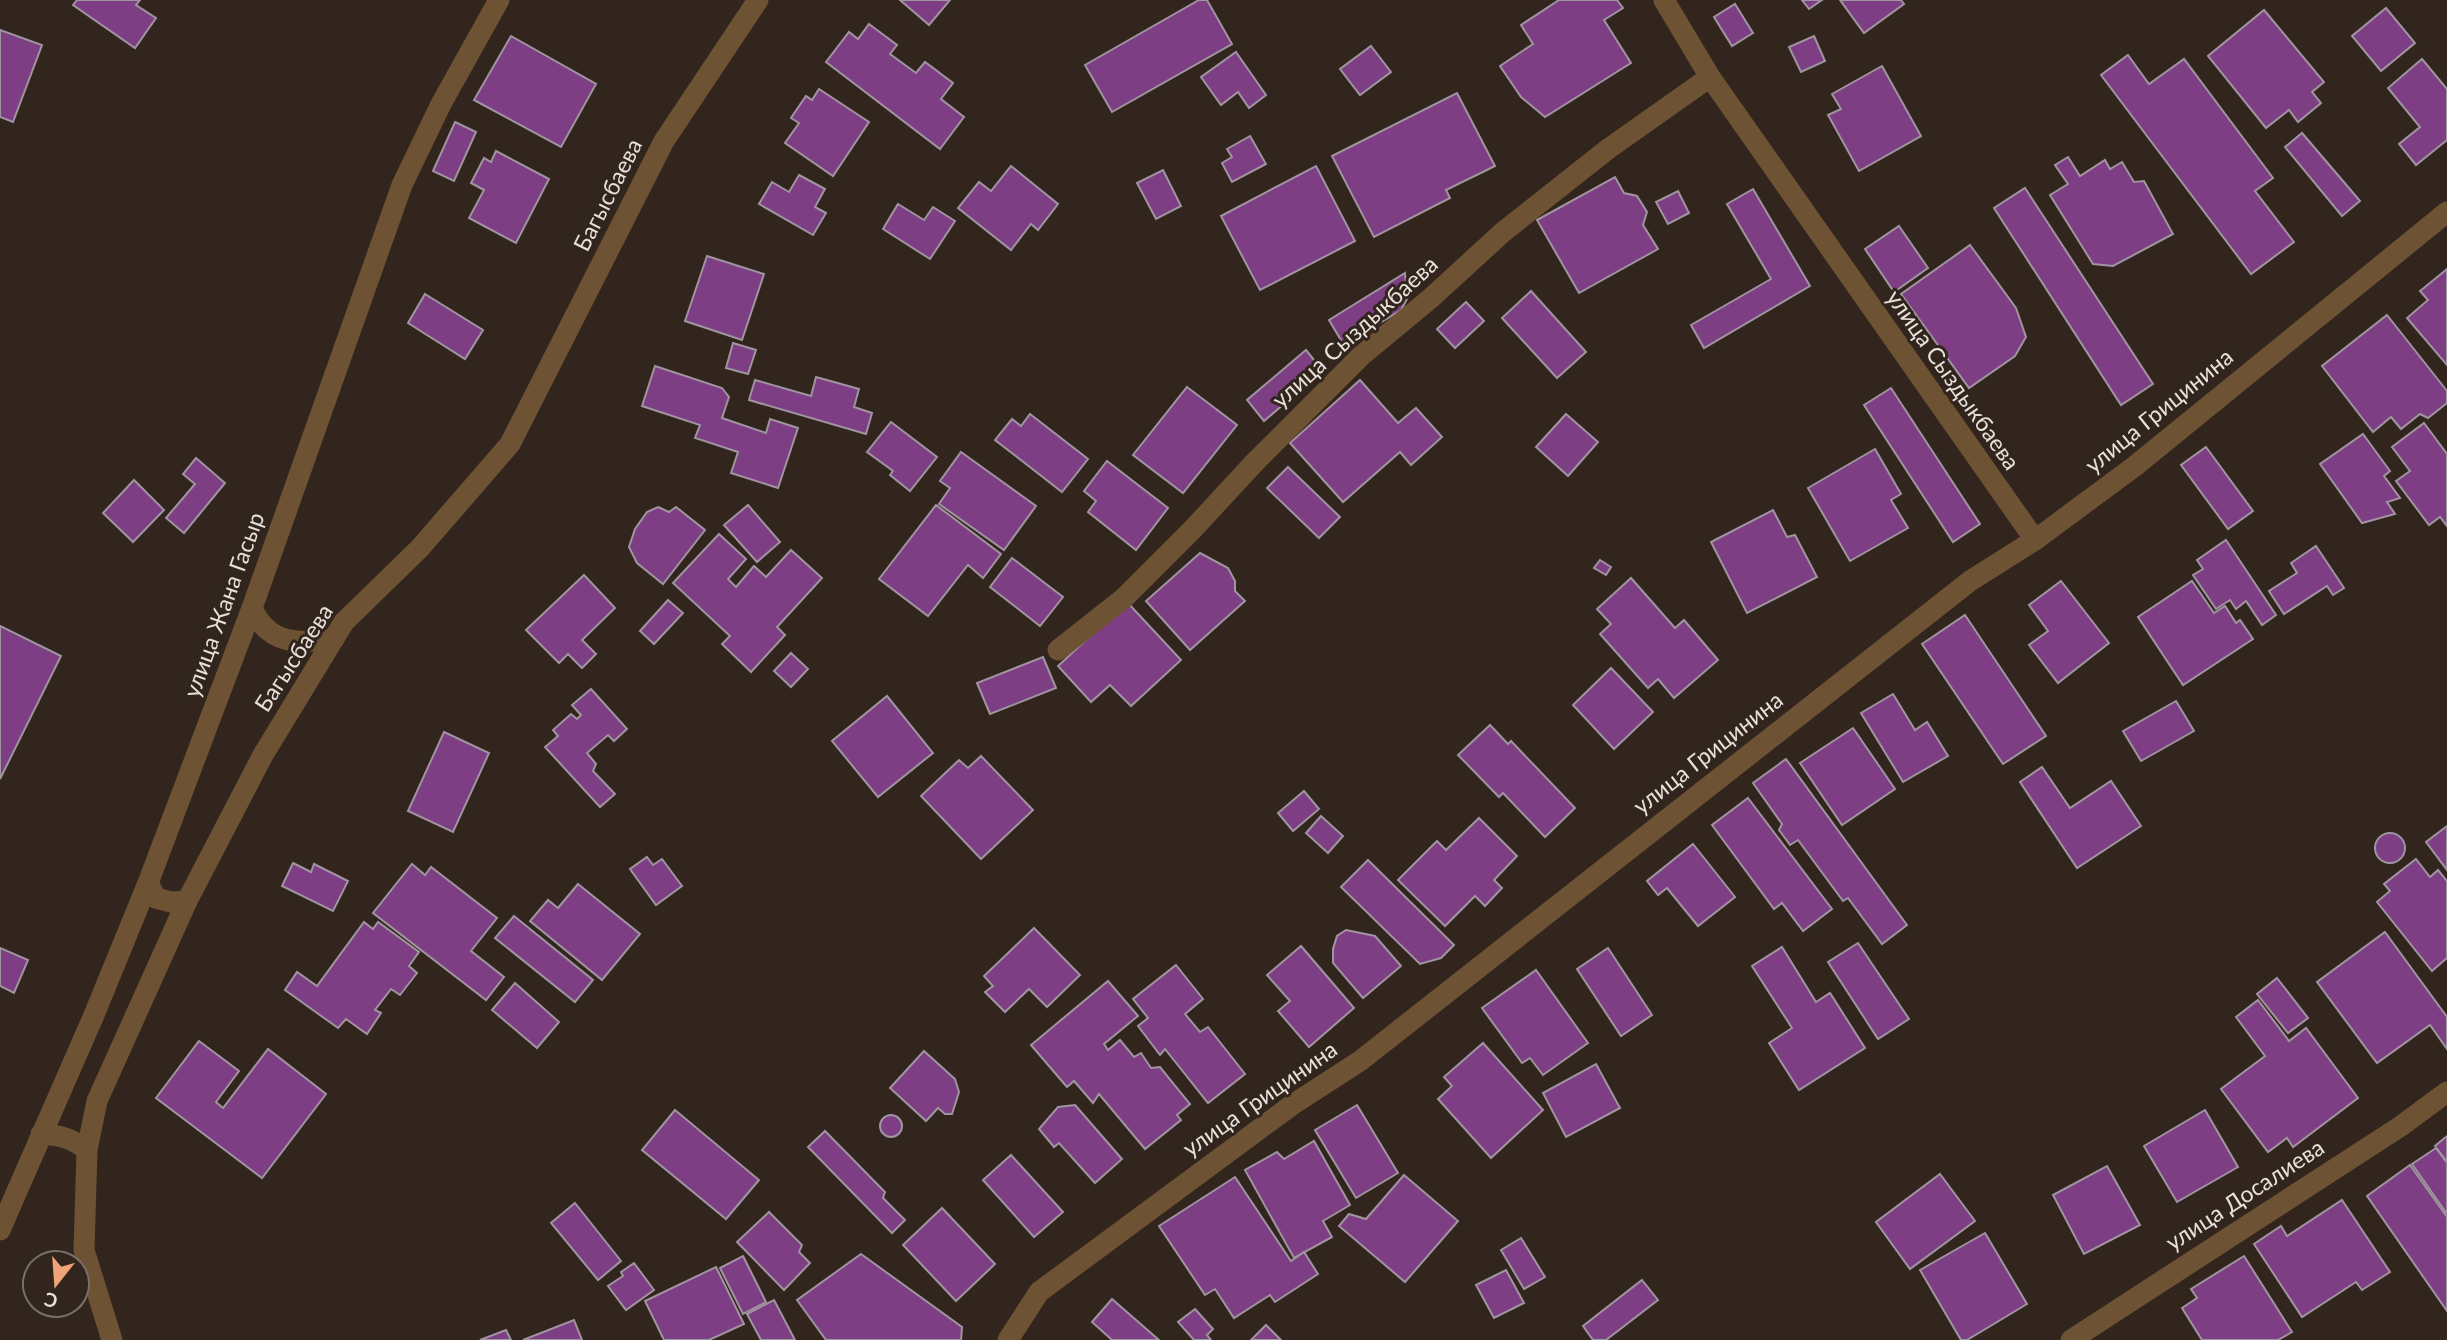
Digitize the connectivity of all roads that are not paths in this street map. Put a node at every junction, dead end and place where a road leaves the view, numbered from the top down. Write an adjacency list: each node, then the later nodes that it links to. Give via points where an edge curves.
1 (499, 0): 7 (street, улица Жана Гасыр, via 402,185)
2 (758, 0): 8 (street, Багысбаева, via 664,141 510,444 420,548 344,622)
3 (1664, 0): 4 (street, улица Сыздыкбаева)
4 (1710, 77): 6 (street, улица Сыздыкбаева); 9 (street, улица Сыздыкбаева, via 1513,224 1361,356 1124,598)
5 (2447, 212): 6 (street, улица Грицинина, via 2136,466)
6 (2035, 540): 17 (street, улица Грицинина, via 1970,581 1360,1061 1292,1105 1039,1292)
7 (252, 608): 8 (street, via 258,622 276,636 296,643); 10 (street, улица Жана Гасыр)
8 (334, 639): 11 (street, Багысбаева, via 263,755)
9 (1058, 650)
10 (148, 883): 11 (street, via 156,898); 13 (street, улица Жана Гасыр)
11 (187, 901): 14 (street, Багысбаева, via 97,1101)
12 (2447, 1092): 18 (street, улица Досалиева)
13 (41, 1134): 14 (street, via 72,1139); 15 (street, улица Жана Гасыр)
14 (87, 1150): 16 (street, Багысбаева, via 84,1250)
15 (0, 1230)
16 (112, 1340)
17 (1008, 1340)
18 (2071, 1340)

